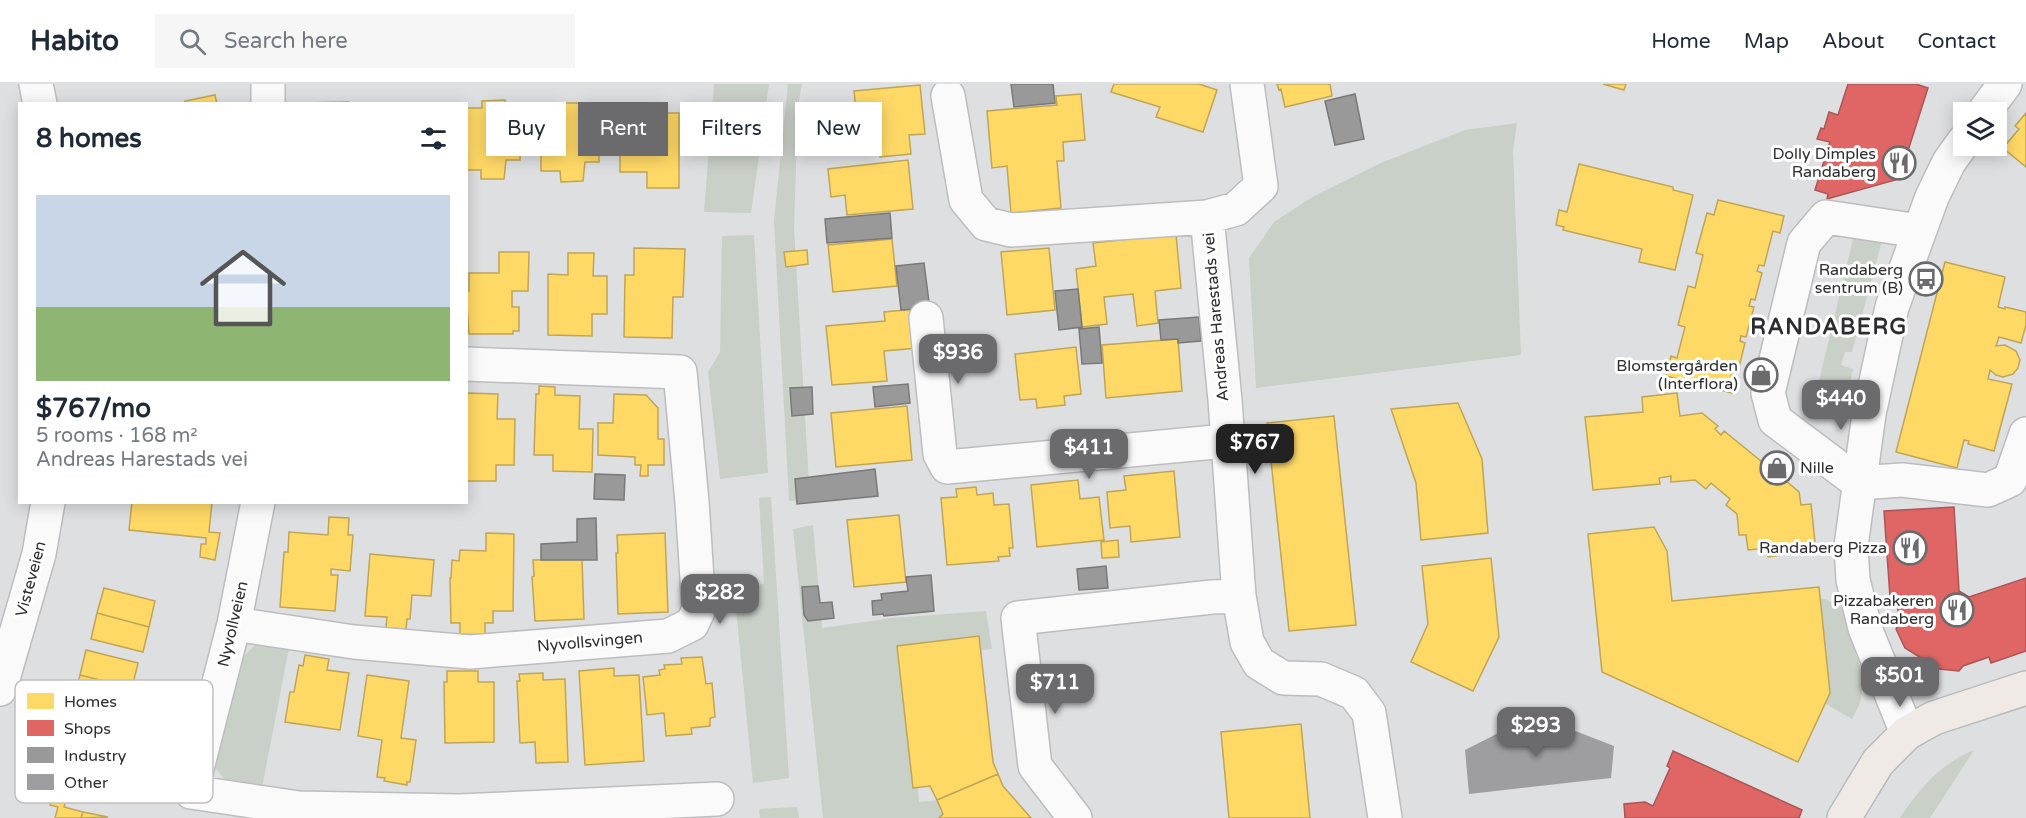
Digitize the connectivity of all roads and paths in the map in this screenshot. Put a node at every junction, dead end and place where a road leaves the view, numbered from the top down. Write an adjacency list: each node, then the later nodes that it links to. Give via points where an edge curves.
1 (36, 84): 5 (street)
2 (268, 84): 6 (street)
3 (1246, 84): 8 (street, Andreas Harestads vei, via 1261,186 1236,209)
4 (948, 96): 8 (street, via 966,200 986,224 1011,230)
5 (40, 102)
6 (268, 102)
7 (1953, 156): 9 (street)
8 (1207, 217): 13 (street, Andreas Harestads vei)
9 (1919, 231): 14 (street, via 1892,307); 14 (street, via 1826,217 1804,243 1768,393 1775,420)
10 (926, 318): 13 (street, via 940,454 947,467)
11 (468, 363): 18 (street, Nyvollsvingen, via 680,372 699,609 692,624 668,636 470,652 354,642)
12 (2026, 434): 14 (street, via 2010,480 1988,490 1902,480)
13 (1226, 441): 17 (street, Andreas Harestads vei)
14 (1859, 483): 22 (street, via 1851,546 1853,580 1865,628)
15 (48, 504): 20 (street, Visteveien, via 39,554)
16 (258, 504): 18 (street, Nyvollveien)
17 (1239, 596): 27 (street, via 1018,618 1035,766); 28 (street, Andreas Harestads vei, via 1246,642 1259,663 1283,678 1321,679 1354,693 1369,713)
18 (234, 624): 21 (street, Nyvollveien)
19 (2026, 688): 22 (main road, via 1934,718)
20 (0, 690)
21 (213, 706)
22 (1907, 733): 29 (main road, via 1878,762)
23 (213, 796): 26 (street, Nyvollveien)
24 (717, 799): 25 (street, Nyvollveien)
25 (578, 812): 26 (street, Nyvollveien)
26 (299, 813)
27 (1075, 818)
28 (1385, 818)
29 (1844, 818)

